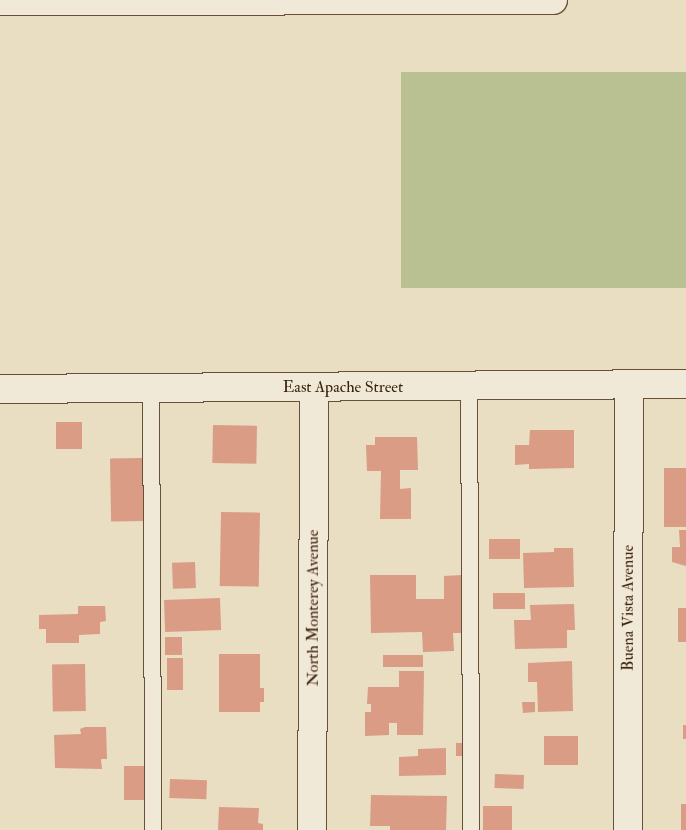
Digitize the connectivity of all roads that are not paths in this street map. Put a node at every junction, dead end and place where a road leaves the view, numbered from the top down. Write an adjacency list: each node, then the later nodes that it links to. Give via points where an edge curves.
1 (553, 0): 3 (street)
2 (0, 1): 3 (street)
3 (276, 1)
4 (686, 384): 5 (street, East Apache Street)
5 (629, 385): 6 (street, East Apache Street); 13 (street, Buena Vista Avenue)
6 (469, 386): 7 (street, East Apache Street); 12 (lane)
7 (314, 387): 8 (street, East Apache Street); 11 (street, North Monterey Avenue)
8 (151, 388): 9 (street, East Apache Street); 10 (lane)
9 (0, 389)
10 (153, 830)
11 (312, 830)
12 (471, 830)
13 (628, 830)

